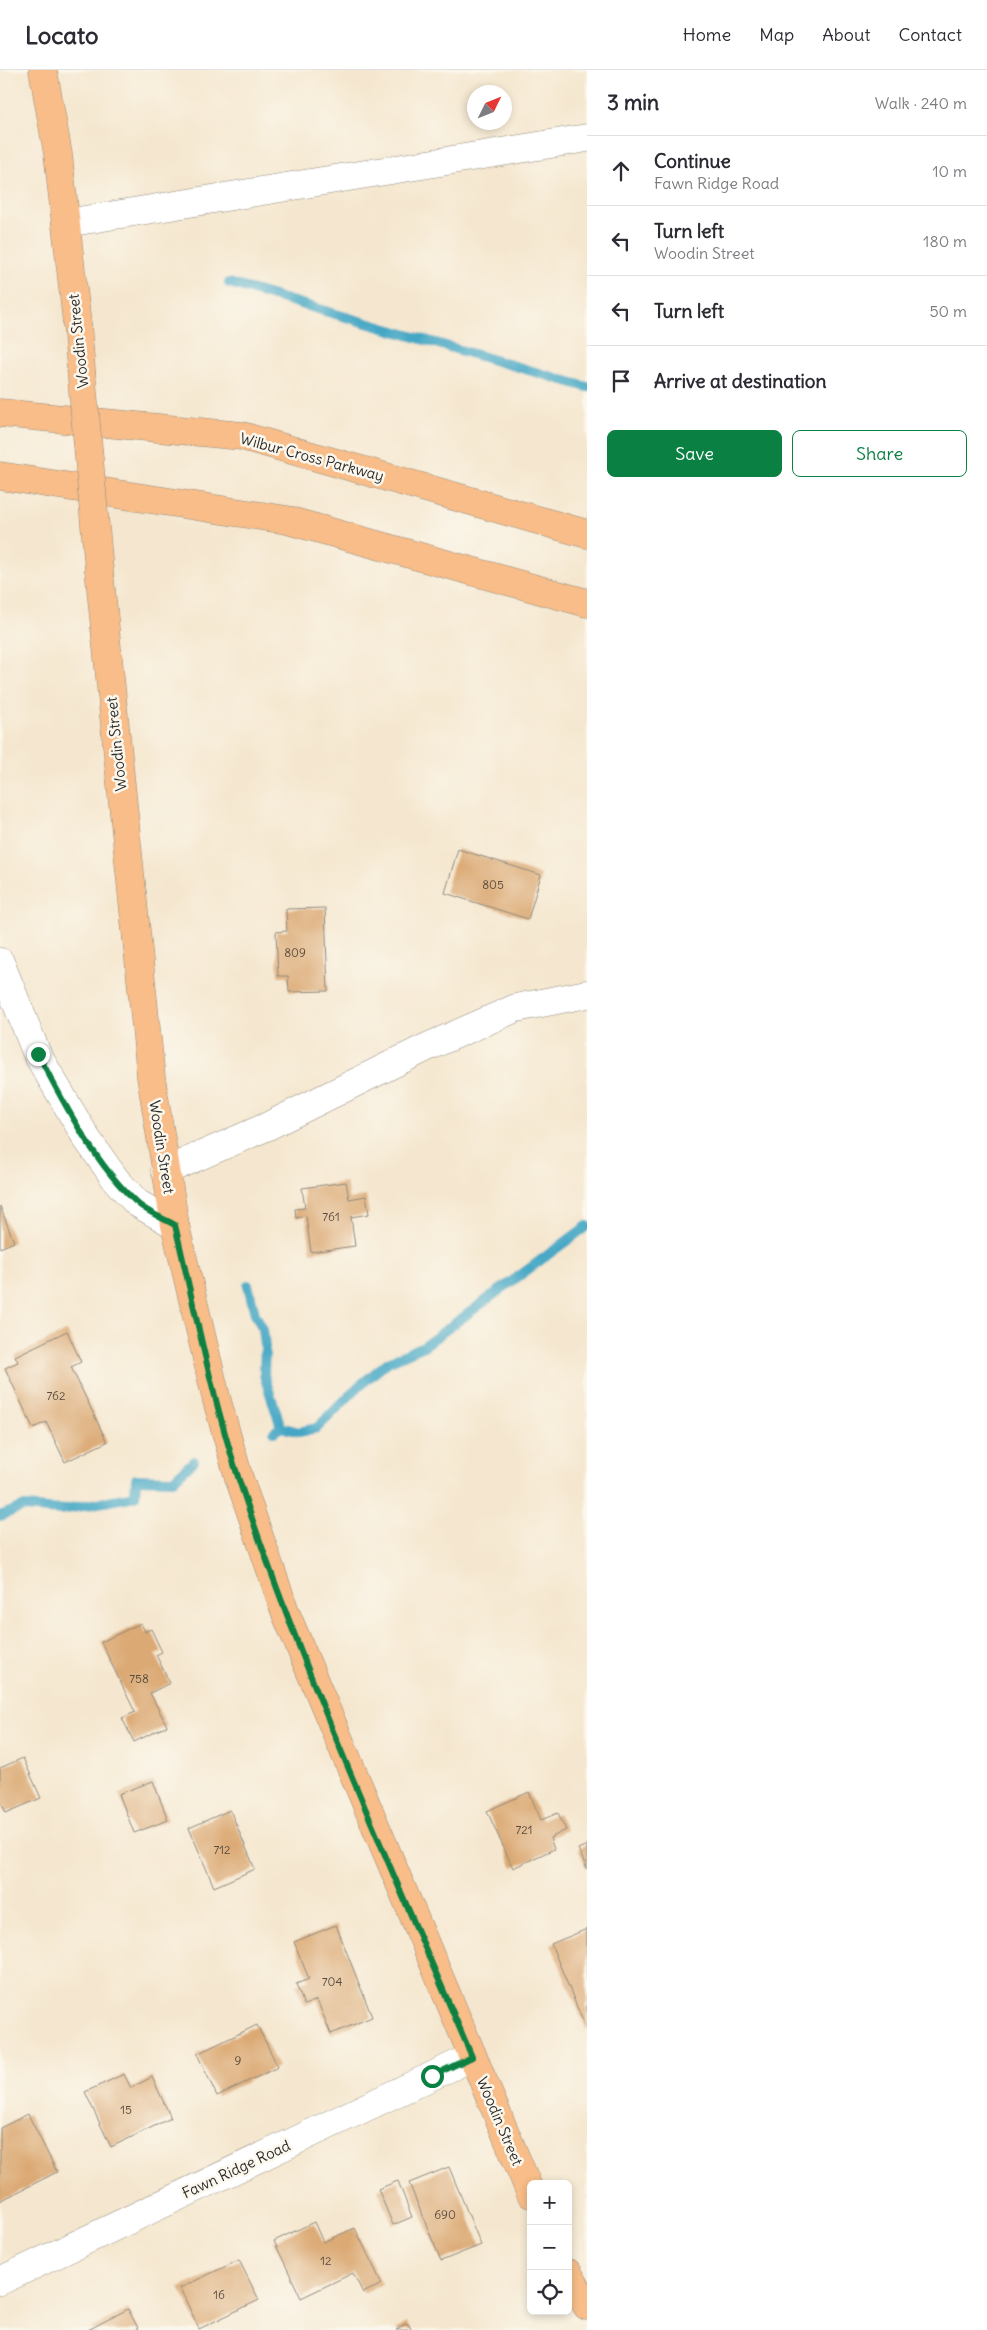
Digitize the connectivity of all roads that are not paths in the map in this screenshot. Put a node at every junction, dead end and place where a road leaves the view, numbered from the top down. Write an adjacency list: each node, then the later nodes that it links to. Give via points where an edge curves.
1 (43, 70): 3 (main road, Woodin Street, via 53,119)
2 (587, 138): 3 (street)
3 (66, 223): 10 (main road, Woodin Street, bridge, via 150,1067)
4 (0, 412): 6 (main road, Wilbur Cross Parkway, via 242,436)
5 (0, 476): 7 (main road, via 287,520)
6 (587, 534)
7 (587, 603)
8 (0, 962): 11 (street, via 38,1054 86,1139 137,1203)
9 (587, 994): 10 (street, via 516,1008 425,1048 266,1127)
10 (165, 1171): 11 (main road, Woodin Street)
11 (175, 1225): 12 (main road, Woodin Street, via 233,1459 286,1614)
12 (472, 2057): 13 (main road, Woodin Street); 15 (street, Fawn Ridge Road)
13 (527, 2185)
14 (572, 2280): 16 (main road)
15 (0, 2281)
16 (587, 2306)

